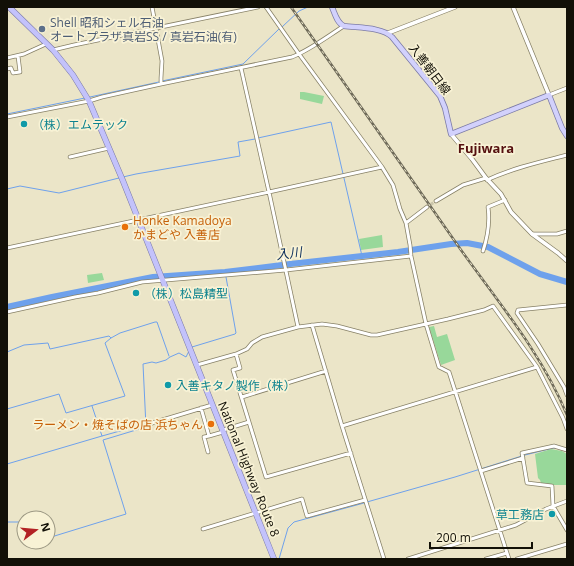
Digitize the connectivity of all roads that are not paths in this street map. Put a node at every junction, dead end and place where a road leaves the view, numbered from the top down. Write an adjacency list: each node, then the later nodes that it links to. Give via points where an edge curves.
1 (9, 7): 11 (highway, National Highway Route 8)
2 (152, 7): 9 (street)
3 (258, 7): 9 (street)
4 (266, 7): 13 (street)
5 (332, 7): 8 (main road, via 338,21)
6 (455, 7): 10 (street)
7 (513, 7): 20 (street)
8 (344, 26): 10 (main road); 13 (street)
9 (156, 28): 12 (street); 18 (street, via 162,62)
10 (388, 33): 23 (main road, 入善朝日線, via 440,96)
11 (47, 44): 12 (highway, National Highway Route 8); 14 (street)
12 (54, 50): 21 (highway, National Highway Route 8)
13 (299, 54): 16 (street); 28 (street)
14 (18, 56): 15 (street); 17 (street, via 20,72 14,73 11,68)
15 (7, 58)
16 (241, 68): 18 (street); 30 (street)
17 (7, 69)
18 (162, 84): 21 (street)
19 (567, 88): 20 (street)
20 (550, 95): 23 (main road); 24 (main road)
21 (89, 101): 22 (street); 25 (highway, National Highway Route 8)
22 (7, 117)
23 (451, 134): 29 (street)
24 (567, 136)
25 (109, 148): 27 (street); 34 (highway, National Highway Route 8)
26 (567, 155): 29 (street)
27 (70, 157)
28 (382, 166): 30 (street); 35 (street, via 394,185)
29 (486, 179): 31 (street); 32 (street, via 463,185)
30 (269, 192): 34 (street); 42 (street)
31 (505, 200): 37 (street, via 511,212); 39 (street, via 488,206 489,225)
32 (436, 201)
33 (427, 207): 35 (street)
34 (138, 219): 38 (street); 43 (highway, National Highway Route 8)
35 (406, 223): 40 (street)
36 (567, 232): 37 (street)
37 (532, 234): 41 (street)
38 (7, 248)
39 (483, 251)
40 (411, 256): 42 (street); 46 (street)
41 (567, 262)
42 (286, 270): 43 (street); 48 (street)
43 (163, 281): 45 (street, via 142,282); 50 (highway, National Highway Route 8)
44 (567, 305): 54 (street, via 517,312)
45 (7, 312)
46 (426, 324): 47 (street, via 377,335 337,326); 51 (street, via 493,306); 53 (street, via 439,367 449,372)
47 (312, 325): 48 (street); 52 (street)
48 (298, 327): 49 (street, via 262,337)
49 (236, 354): 50 (street); 55 (street, via 240,368 233,370)
50 (196, 365): 56 (highway, National Highway Route 8)
51 (537, 367): 53 (street); 61 (street)
52 (326, 371): 55 (street); 60 (street)
53 (456, 392): 60 (street); 68 (street)
54 (567, 395)
55 (242, 397): 58 (street)
56 (212, 405): 57 (street); 62 (highway, National Highway Route 8)
57 (201, 408): 59 (street); 63 (street)
58 (249, 422): 62 (street); 66 (street, via 266,478)
59 (149, 424)
60 (342, 426): 66 (street)
61 (567, 429)
62 (223, 431): 63 (street); 72 (highway, National Highway Route 8)
63 (209, 436): 65 (street, via 204,437)
64 (567, 450): 67 (street, via 554,446 522,453)
65 (208, 452)
66 (350, 453): 69 (street)
67 (523, 458): 68 (street); 71 (street, via 527,483 552,486)
68 (481, 470): 74 (street)
69 (365, 500): 72 (street, via 307,516 302,499); 79 (street)
70 (567, 501): 71 (street)
71 (553, 506): 74 (street, via 516,525); 75 (street)
72 (256, 513): 73 (street); 78 (highway, National Highway Route 8)
73 (204, 529)
74 (500, 530): 77 (street); 80 (street)
75 (567, 530)
76 (567, 544): 83 (street)
77 (507, 553): 81 (street); 82 (street)
78 (274, 559)
79 (384, 559)
80 (408, 559)
81 (486, 559)
82 (509, 559)
83 (517, 559)

